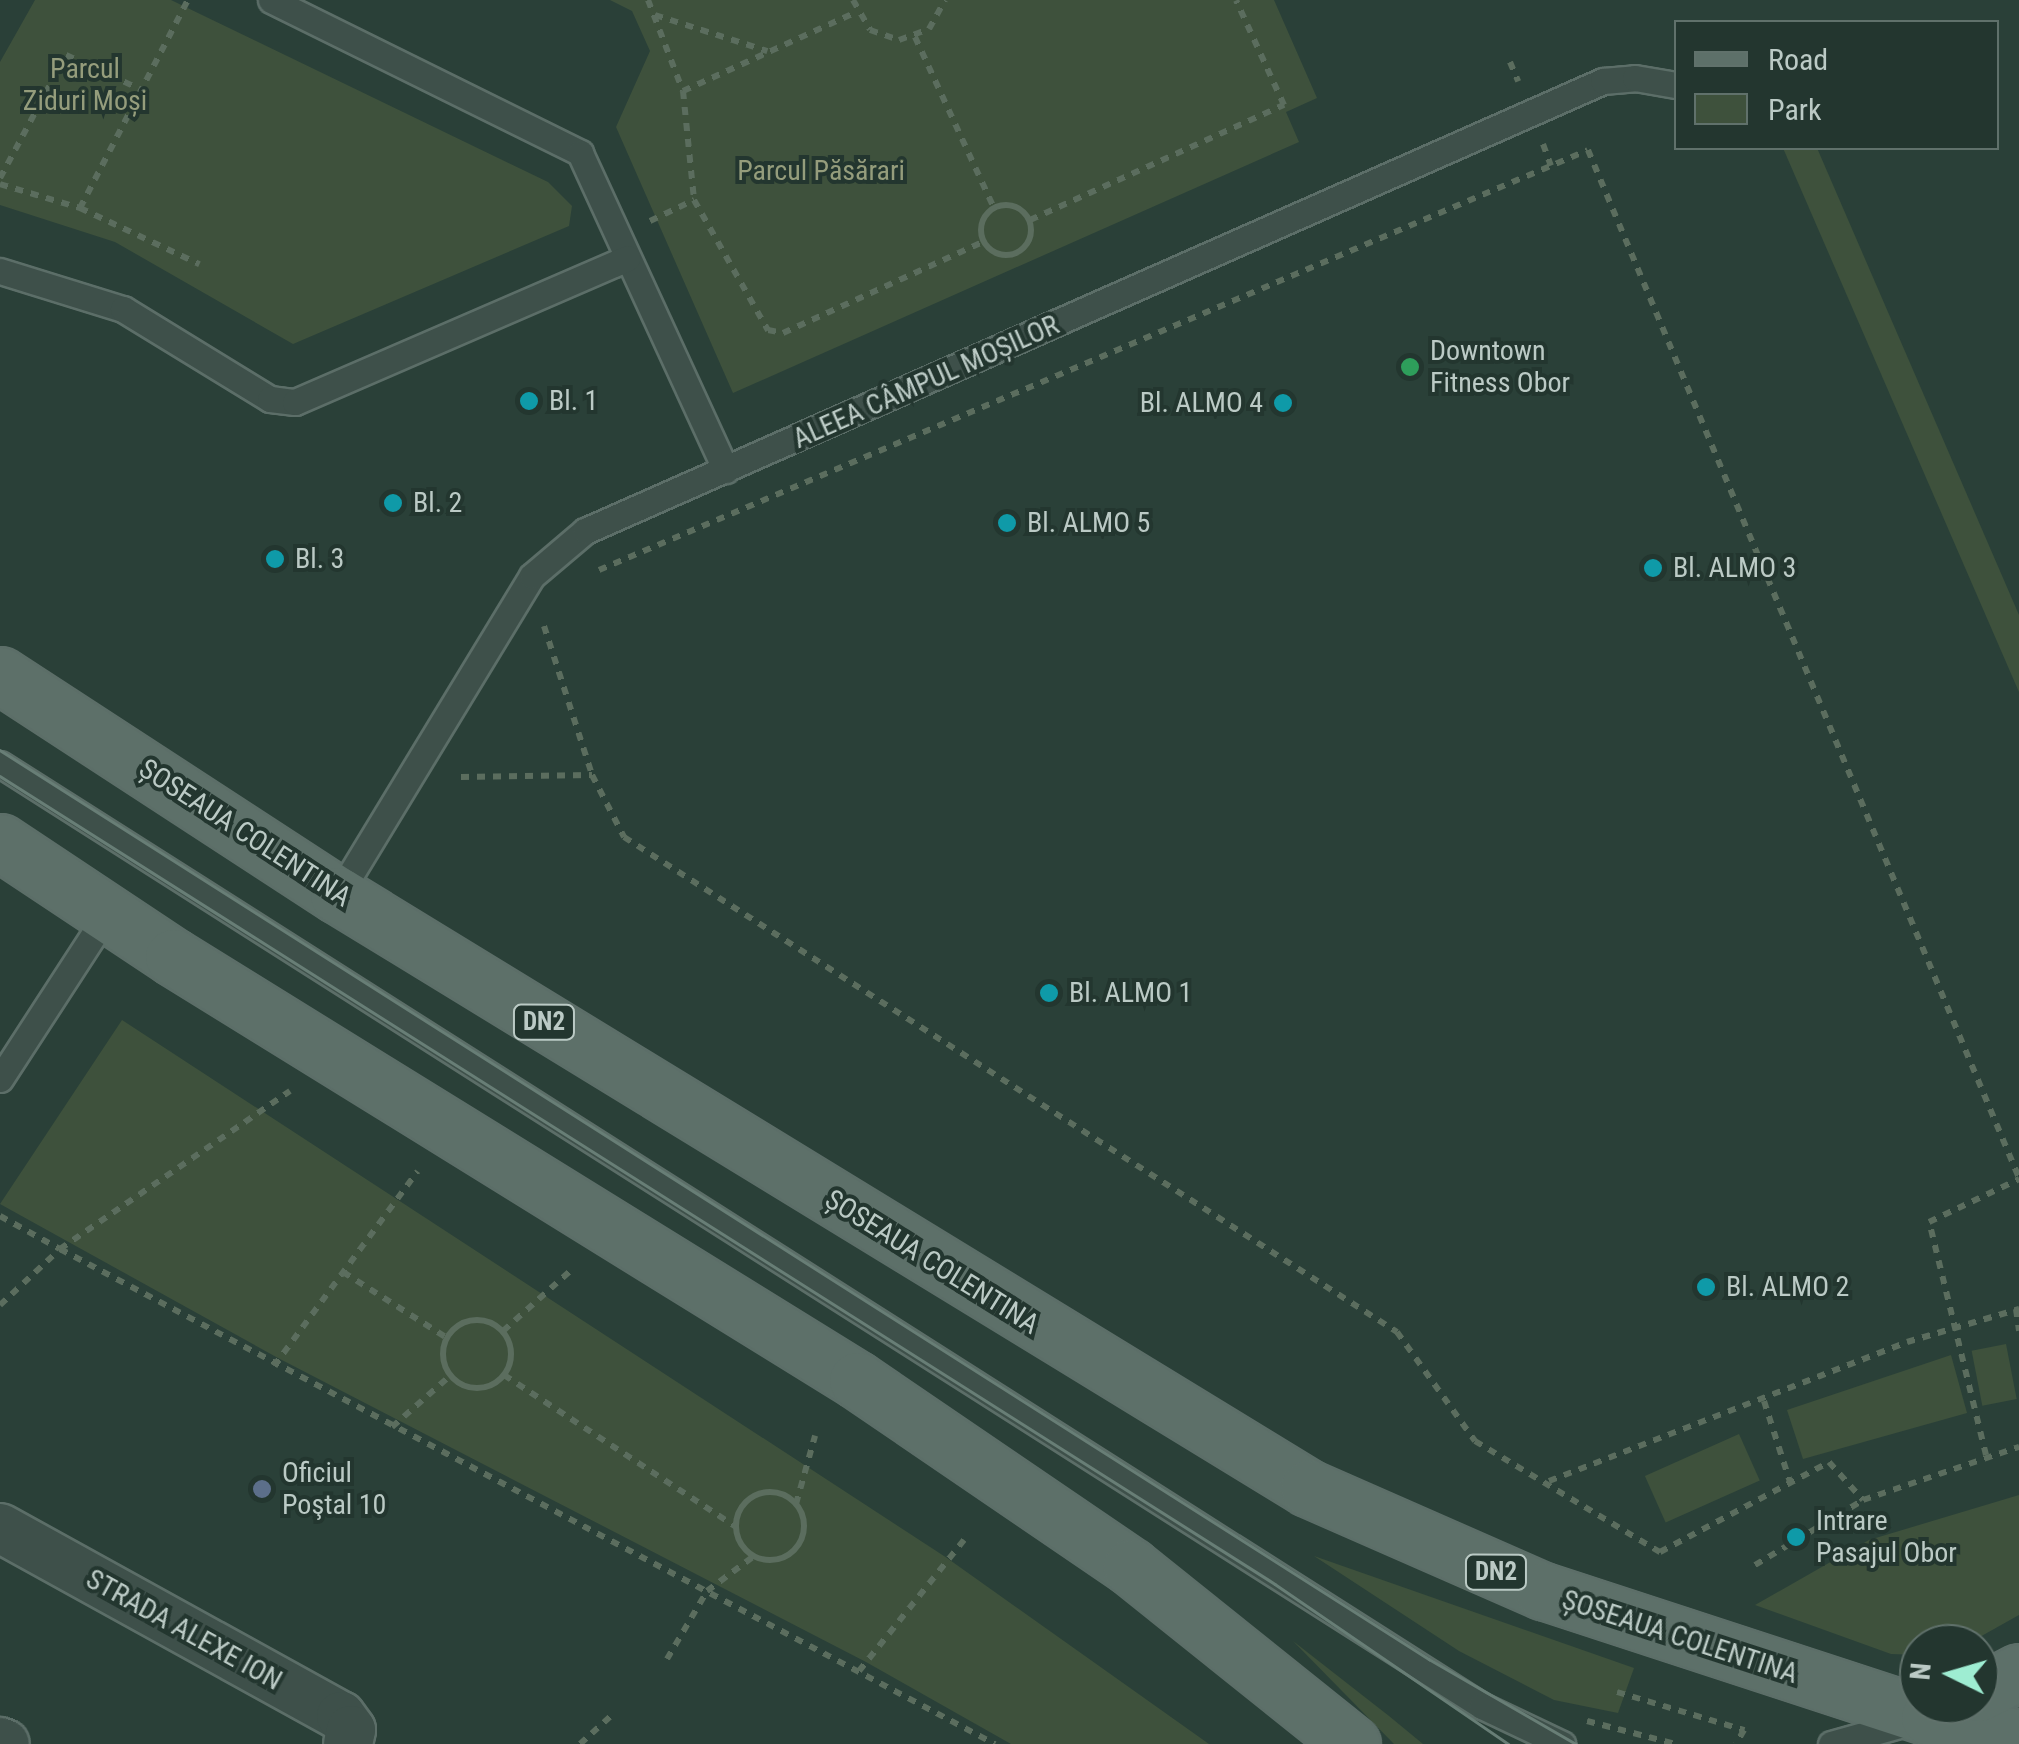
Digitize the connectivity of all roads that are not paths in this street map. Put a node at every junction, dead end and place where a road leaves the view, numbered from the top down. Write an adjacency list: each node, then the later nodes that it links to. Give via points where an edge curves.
1 (272, 0): 3 (lane, via 580,153)
2 (1674, 85): 5 (lane, ALEEA CÂMPUL MOȘILOR, via 1635,78 1603,82)
3 (622, 247): 4 (lane, via 295,402 270,399 123,308); 5 (lane)
4 (0, 271)
5 (726, 470): 9 (lane, ALEEA CÂMPUL MOȘILOR, via 585,531 548,556)
6 (0, 675): 9 (main road, ȘOSEAUA COLENTINA / DN2)
7 (0, 764): 20 (lane, via 1482,1706)
8 (0, 842): 10 (main road)
9 (338, 895): 13 (main road, ȘOSEAUA COLENTINA / DN2, via 1308,1488 1542,1591)
10 (108, 913): 11 (lane); 18 (main road, via 888,1400 1131,1567)
11 (0, 1078)
12 (0, 1528): 19 (street, STRADA ALEXE ION, via 340,1716 351,1730)
13 (1899, 1697)
14 (1899, 1723): 21 (lane)
15 (1913, 1724): 22 (main road)
16 (1980, 1724): 17 (main road, DN2)
17 (2019, 1738)
18 (1346, 1740)
19 (348, 1744)
20 (1562, 1744)
21 (1831, 1744)
22 (1871, 1744)

